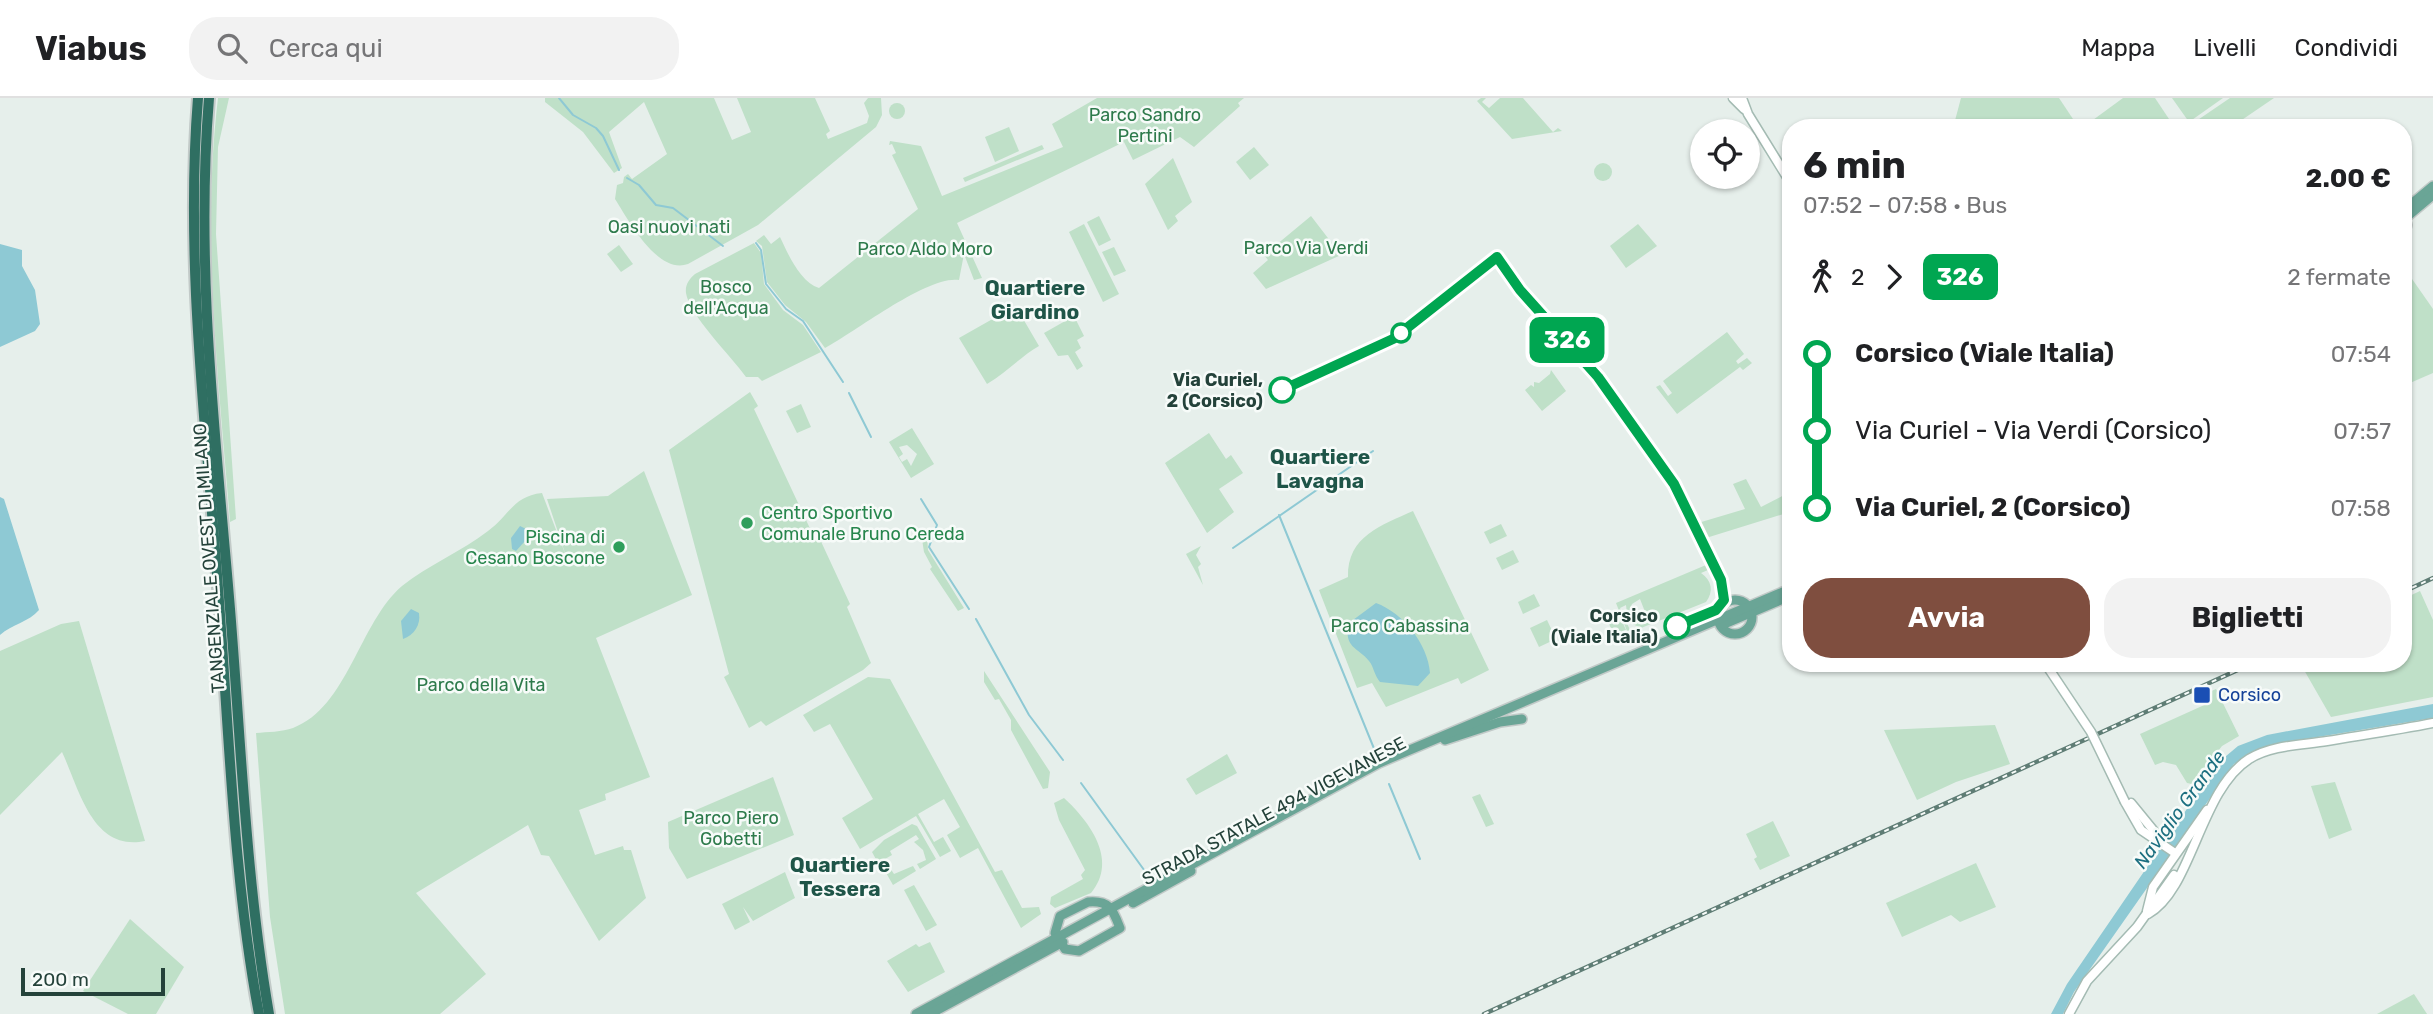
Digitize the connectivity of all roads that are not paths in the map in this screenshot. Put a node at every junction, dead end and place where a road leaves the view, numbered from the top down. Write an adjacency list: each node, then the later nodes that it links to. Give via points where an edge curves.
1 (198, 98): 24 (highway, TANGENZIALE OVEST DI MILANO, via 197,315 239,849)
2 (209, 98): 25 (highway, TANGENZIALE OVEST DI MILANO, via 204,203 209,345 253,903)
3 (1733, 98): 5 (main road)
4 (1742, 98): 5 (main road)
5 (1748, 114): 6 (main road)
6 (1782, 169)
7 (2433, 186): 9 (main road)
8 (2433, 195): 10 (main road)
9 (2412, 207)
10 (2412, 210)
11 (1782, 593): 13 (main road)
12 (1782, 599): 13 (main road)
13 (1750, 610): 14 (main road, STRADA STATALE 494 VIGEVANESE); 14 (main road, STRADA STATALE 494 VIGEVANESE, via 1738,600 1726,602 1720,608); 14 (main road, STRADA STATALE 494 VIGEVANESE, via 1750,625 1740,633 1729,633)
14 (1719, 623): 18 (main road, STRADA STATALE 494 VIGEVANESE); 21 (main road, STRADA STATALE 494 VIGEVANESE, via 1379,763)
15 (2055, 672): 20 (main road, bridge, via 2094,729 2127,801 2154,836)
16 (1522, 719): 18 (main road)
17 (2433, 723): 19 (main road, via 2264,752 2232,773)
18 (1445, 740): 21 (main road, STRADA STATALE 494 VIGEVANESE, via 1363,777)
19 (2213, 804): 20 (main road); 22 (main road, via 2165,899)
20 (2175, 851): 22 (main road, via 2150,893)
21 (1114, 911): 23 (main road); 23 (main road, via 1104,902 1088,902 1060,916 1055,930); 23 (main road, via 1120,929 1079,951 1069,950)
22 (2148, 914): 28 (main road, via 2096,970)
23 (1058, 940): 26 (main road); 27 (main road)
24 (258, 1014)
25 (269, 1014)
26 (916, 1014)
27 (929, 1014)
28 (2069, 1014)

